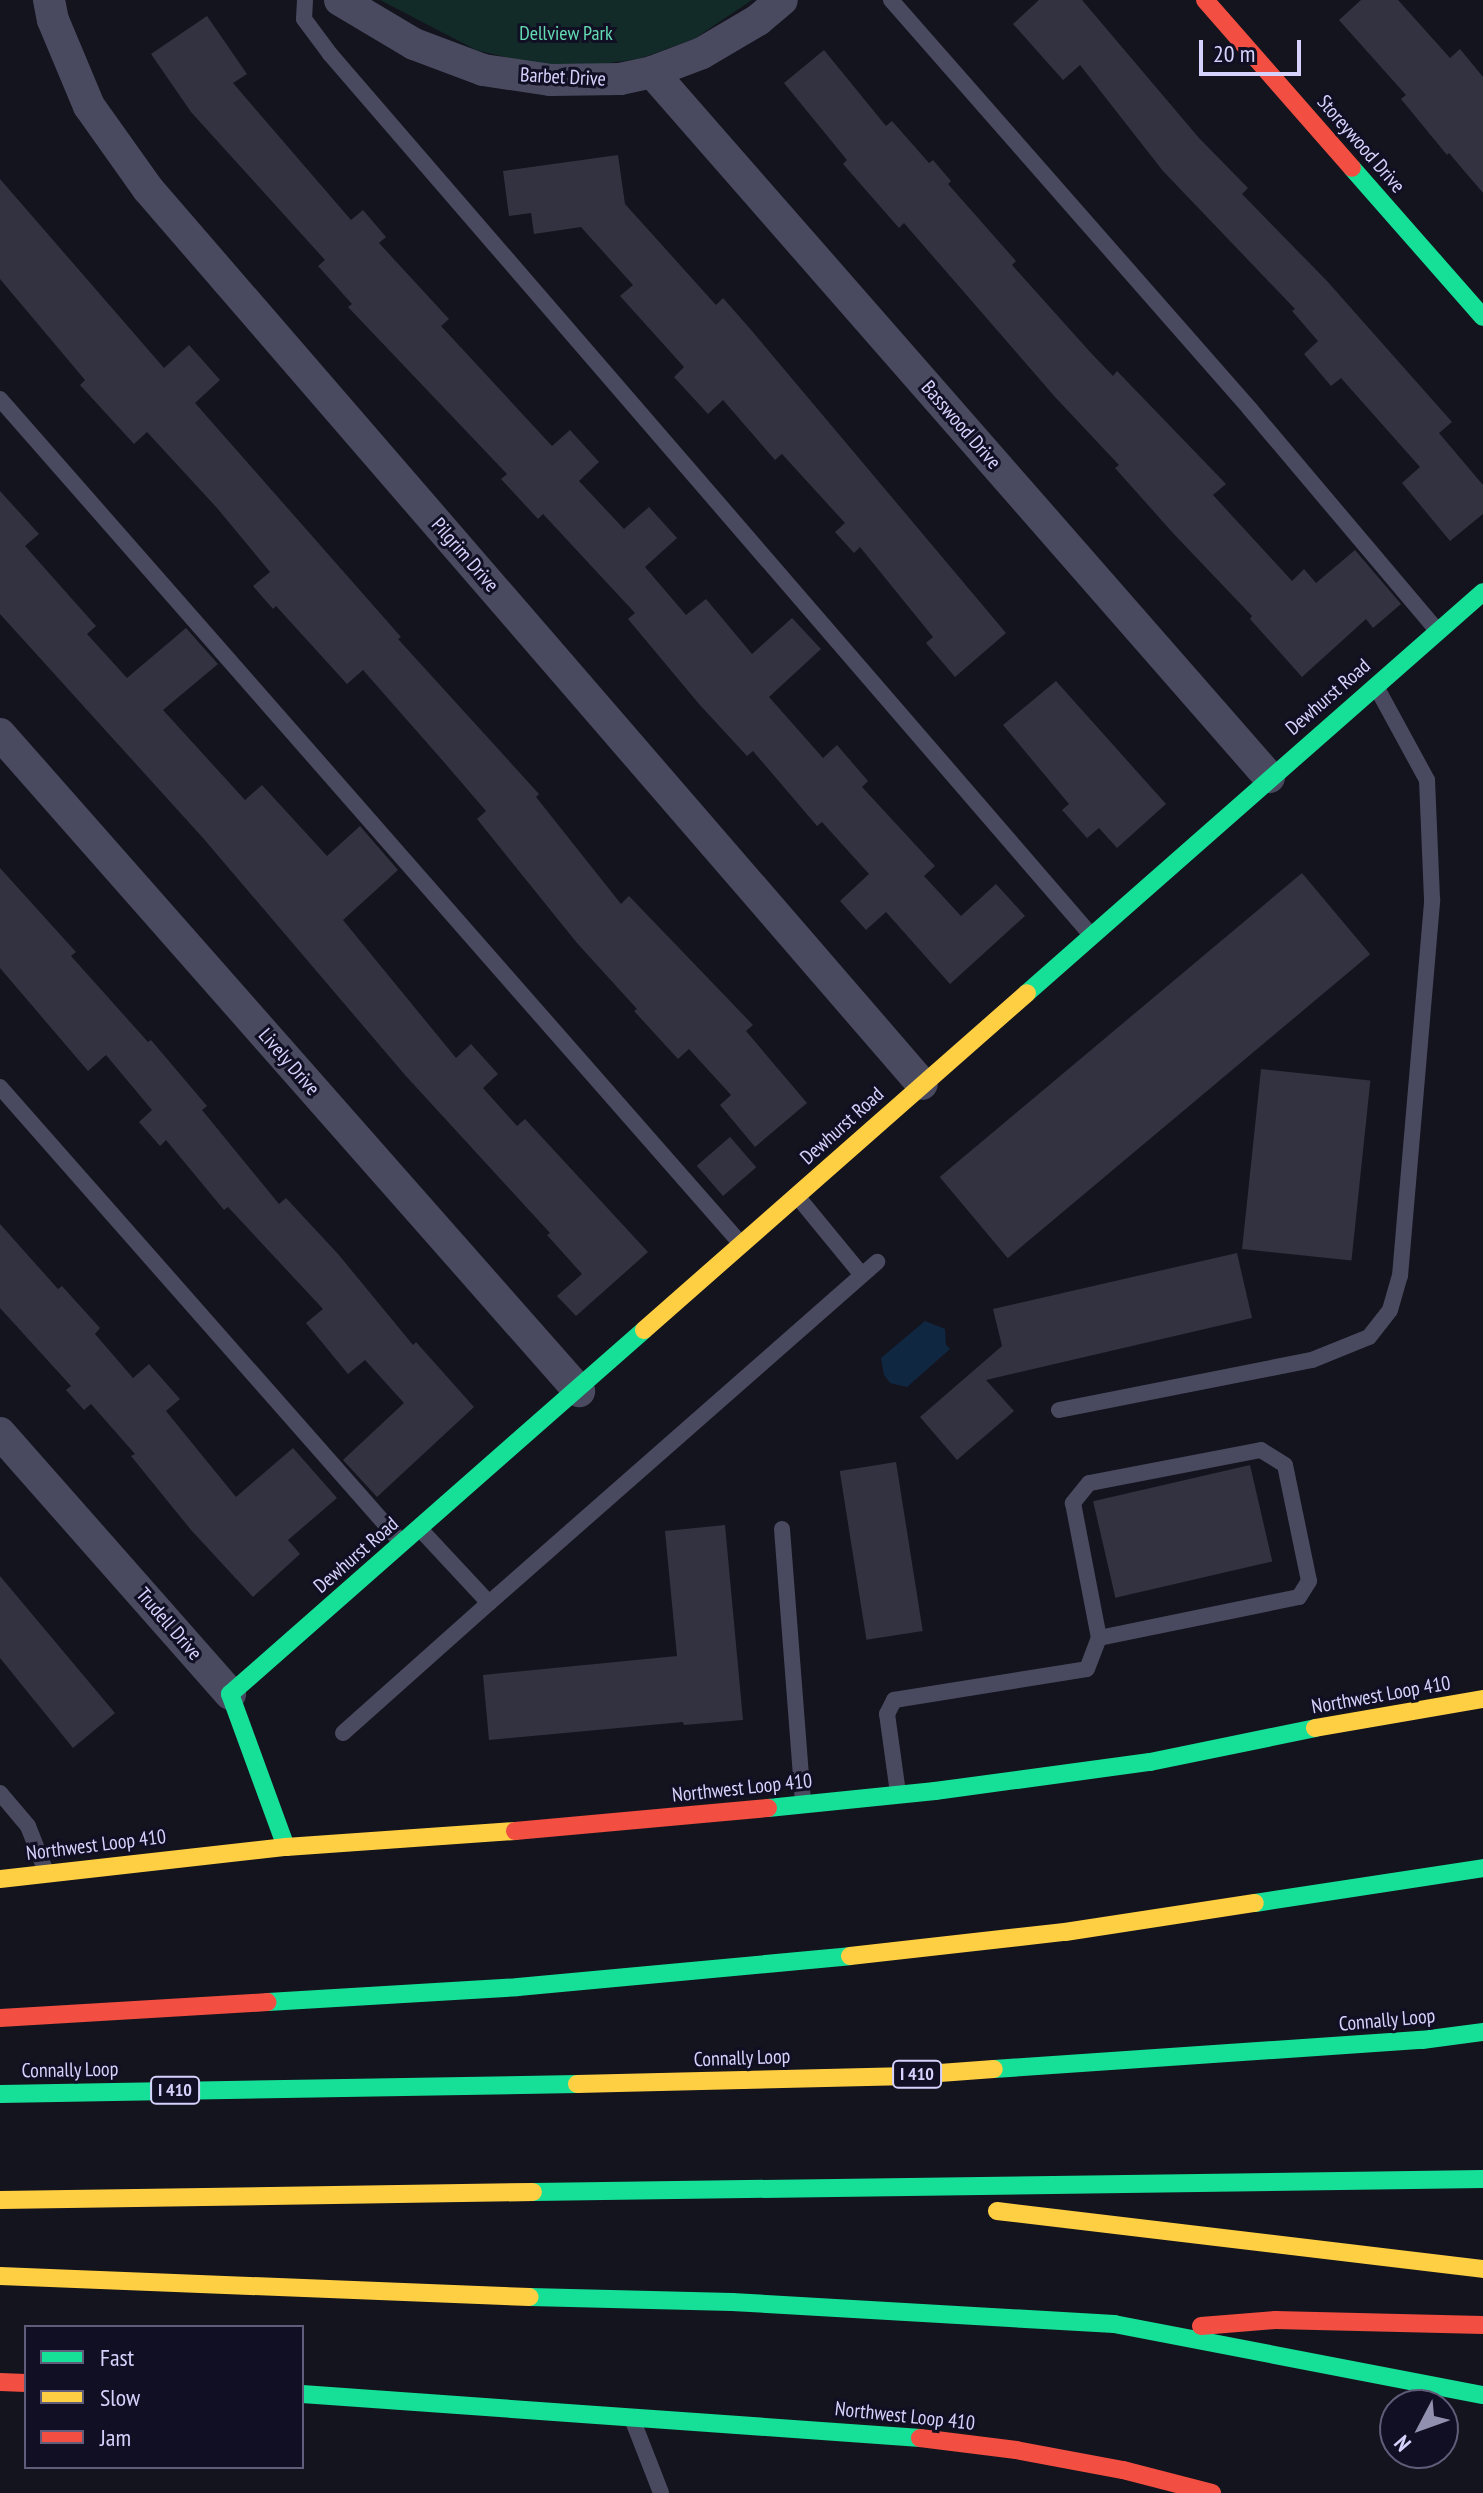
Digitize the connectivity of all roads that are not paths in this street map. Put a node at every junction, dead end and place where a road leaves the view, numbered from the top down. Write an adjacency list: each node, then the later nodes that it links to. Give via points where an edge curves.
1 (49, 0): 16 (street, Pilgrim Drive, via 89,106 148,189)
2 (305, 0): 15 (lane, via 304,19 330,54)
3 (340, 0): 7 (street, Barbet Drive, via 414,44 483,70 551,80 620,79)
4 (782, 0): 7 (street, Barbet Drive, via 702,53)
5 (891, 0): 11 (lane)
6 (1205, 0): 8 (main road, Storeywood Drive)
7 (652, 72): 14 (street, Basswood Drive)
8 (1483, 317)
9 (0, 399): 19 (lane)
10 (1483, 592): 11 (main road, Dewhurst Road)
11 (1438, 631): 12 (main road, Dewhurst Road)
12 (1375, 685): 14 (main road, Dewhurst Road); 23 (lane, via 1427,780 1432,899 1400,1276 1390,1310 1369,1337 1312,1360)
13 (0, 734): 22 (street, Lively Drive)
14 (1269, 777): 15 (main road, Dewhurst Road)
15 (1091, 935): 16 (main road, Dewhurst Road)
16 (922, 1084): 18 (main road, Dewhurst Road)
17 (0, 1087): 27 (lane)
18 (797, 1196): 19 (main road, Dewhurst Road); 21 (lane)
19 (742, 1245): 22 (main road, Dewhurst Road)
20 (877, 1262): 21 (lane)
21 (862, 1275): 28 (lane)
22 (579, 1391): 25 (main road, Dewhurst Road)
23 (1059, 1410)
24 (0, 1433): 30 (street, Trudell Drive)
25 (419, 1528): 27 (main road, Dewhurst Road); 28 (lane)
26 (782, 1529): 35 (lane)
27 (402, 1543): 30 (main road, Dewhurst Road)
28 (489, 1603): 32 (lane)
29 (1099, 1638): 29 (lane, via 1299,1597 1309,1581 1285,1465 1261,1450 1089,1483 1073,1503); 34 (lane, via 1087,1669 894,1700 887,1714)
30 (230, 1694): 36 (main road, Trudell Drive)
31 (1483, 1699): 34 (main road, Northwest Loop 410, via 1150,1762)
32 (343, 1733)
33 (0, 1793): 38 (lane, via 28,1826)
34 (898, 1795): 35 (main road, Northwest Loop 410)
35 (803, 1804): 36 (main road, Northwest Loop 410)
36 (286, 1847): 38 (main road, Northwest Loop 410)
37 (1483, 1868): 40 (main road, via 1065,1932 782,1964 518,1987)
38 (47, 1873): 39 (main road, Northwest Loop 410)
39 (0, 1879)
40 (0, 2018)
41 (1483, 2032): 42 (main road, Connally Loop / I 410, via 899,2076)
42 (0, 2094)
43 (1483, 2179): 44 (main road)
44 (832, 2191): 45 (main road); 46 (main road)
45 (0, 2200)
46 (1483, 2269)
47 (0, 2276): 49 (main road, via 732,2302)
48 (1483, 2325): 49 (main road, via 1275,2320)
49 (1159, 2330): 53 (main road)
50 (0, 2382): 51 (main road)
51 (24, 2383)
52 (304, 2394): 54 (main road, Northwest Loop 410)
53 (1483, 2395)
54 (631, 2416): 55 (lane); 56 (main road, Northwest Loop 410, via 890,2434 1016,2450)
55 (661, 2493)
56 (1212, 2493)

